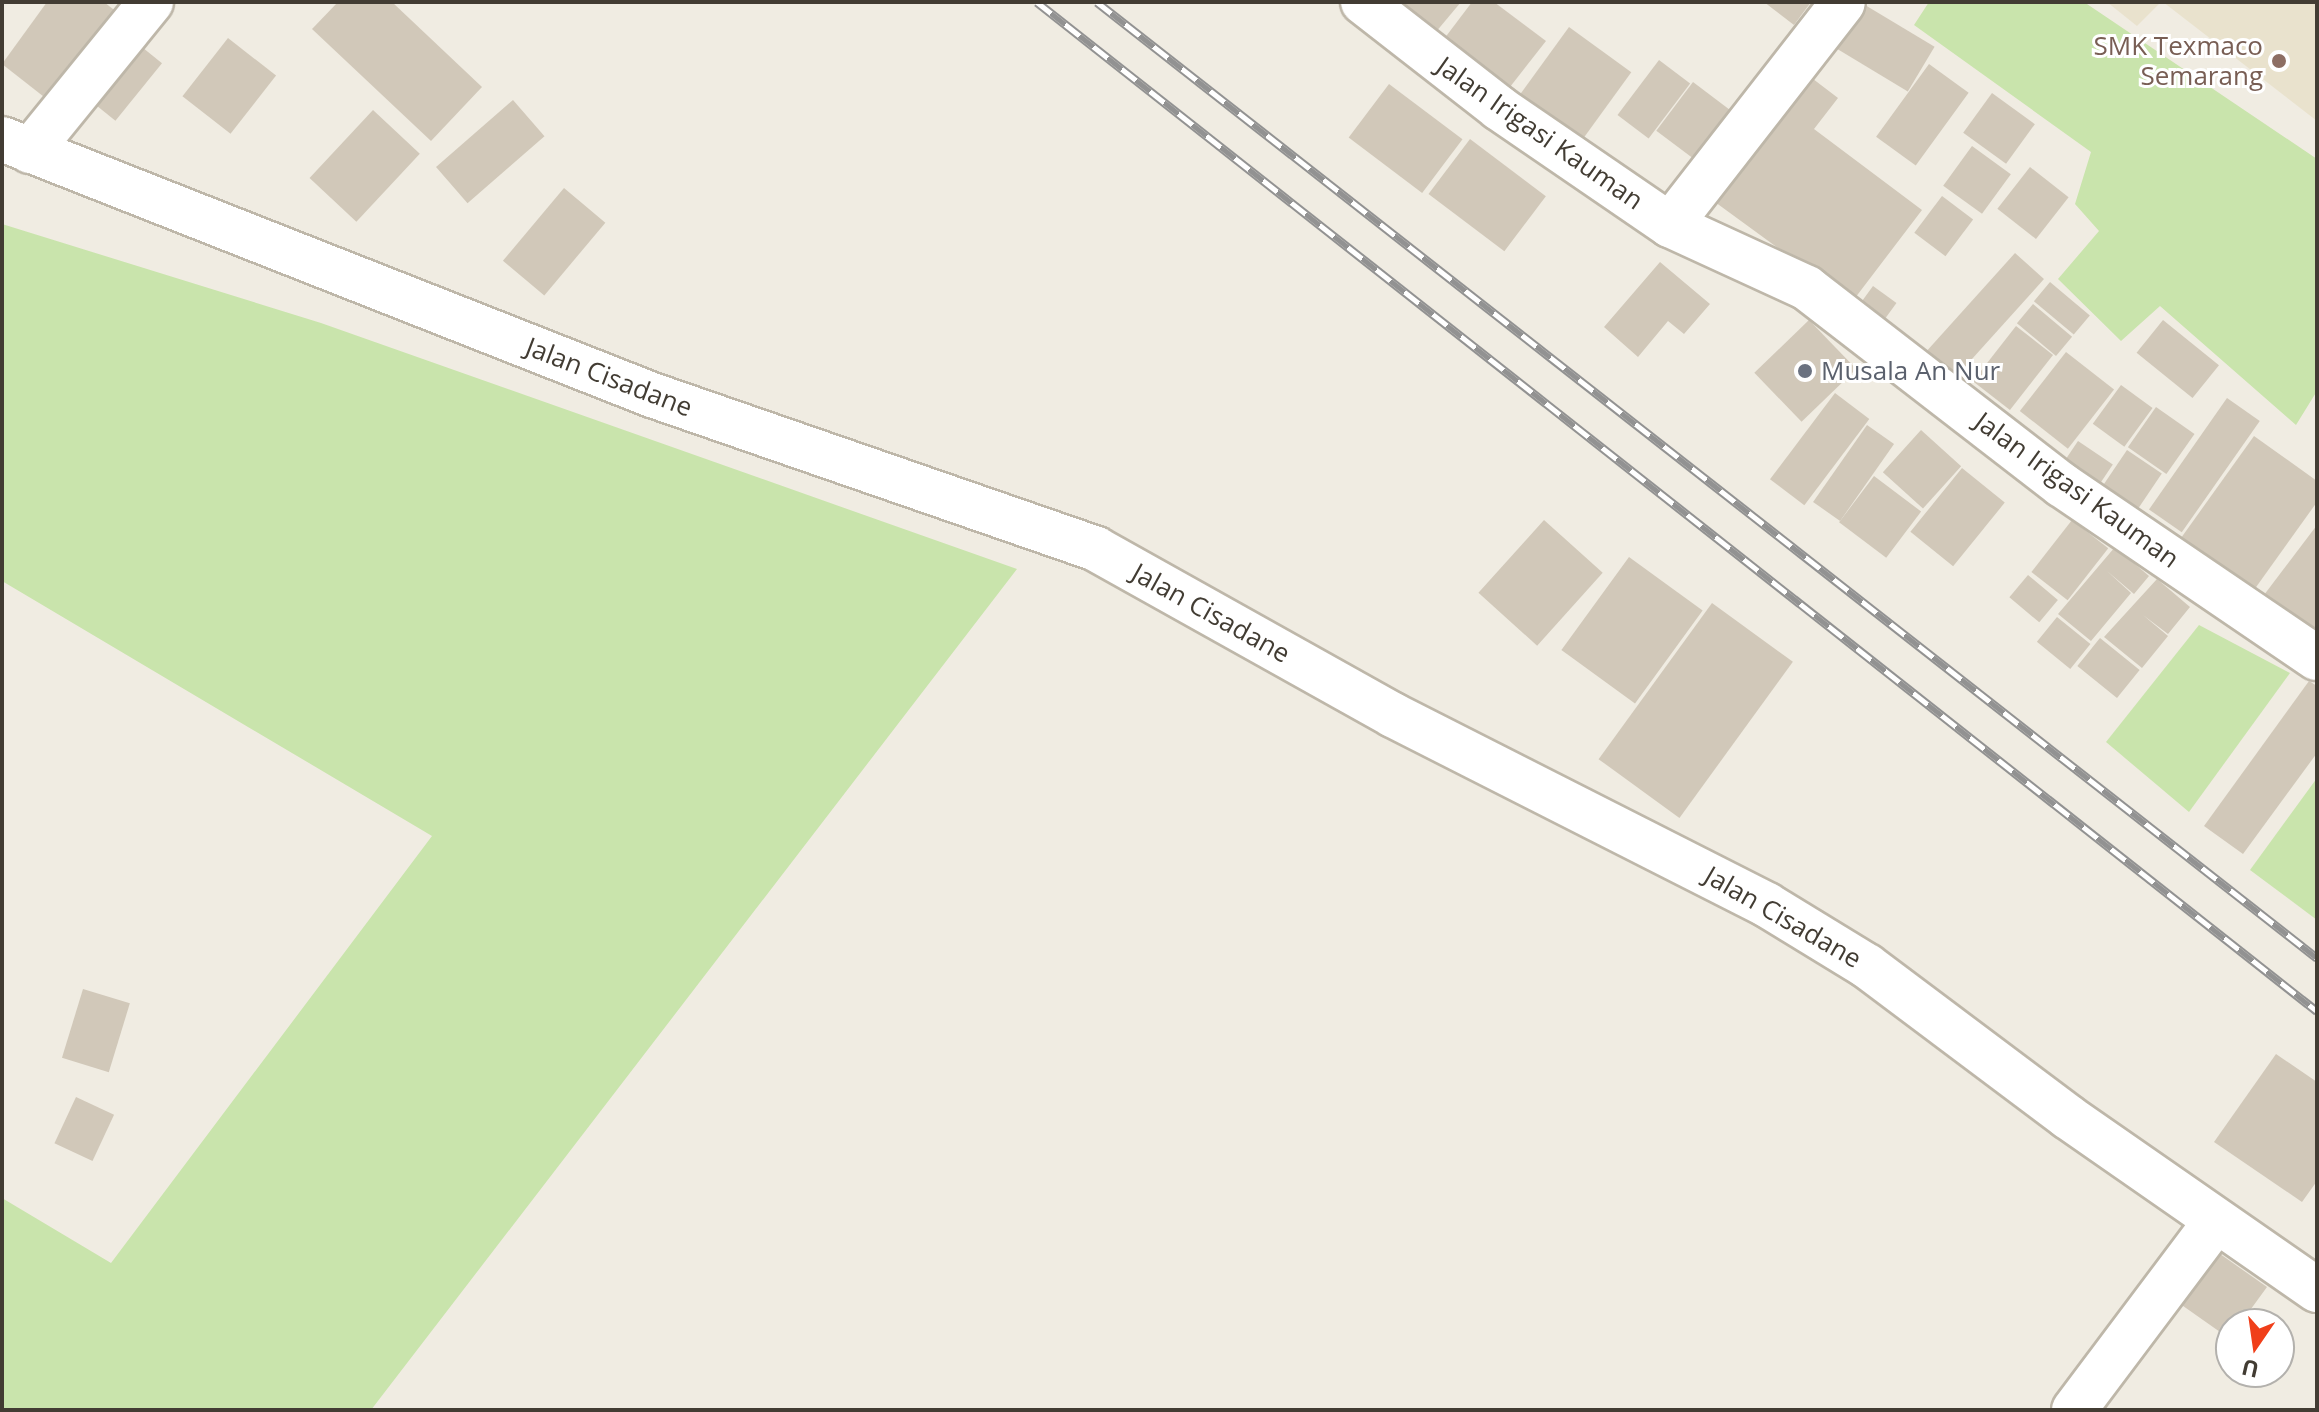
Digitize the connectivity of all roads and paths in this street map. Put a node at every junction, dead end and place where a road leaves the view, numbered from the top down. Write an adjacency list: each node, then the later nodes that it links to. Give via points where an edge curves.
1 (151, 2): 4 (street)
2 (1363, 2): 5 (street, Jalan Irigasi Kauman, via 1499,108)
3 (1843, 3): 5 (street)
4 (16, 145): 7 (street, Jalan Cisadane, via 652,395 1096,549 1393,715 1767,905 1867,966)
5 (1670, 225): 6 (street, Jalan Irigasi Kauman, via 1807,288 2062,485)
6 (2317, 658)
7 (2216, 1221): 8 (street, Jalan Cisadane); 9 (street)
8 (2317, 1290)
9 (2074, 1410)

